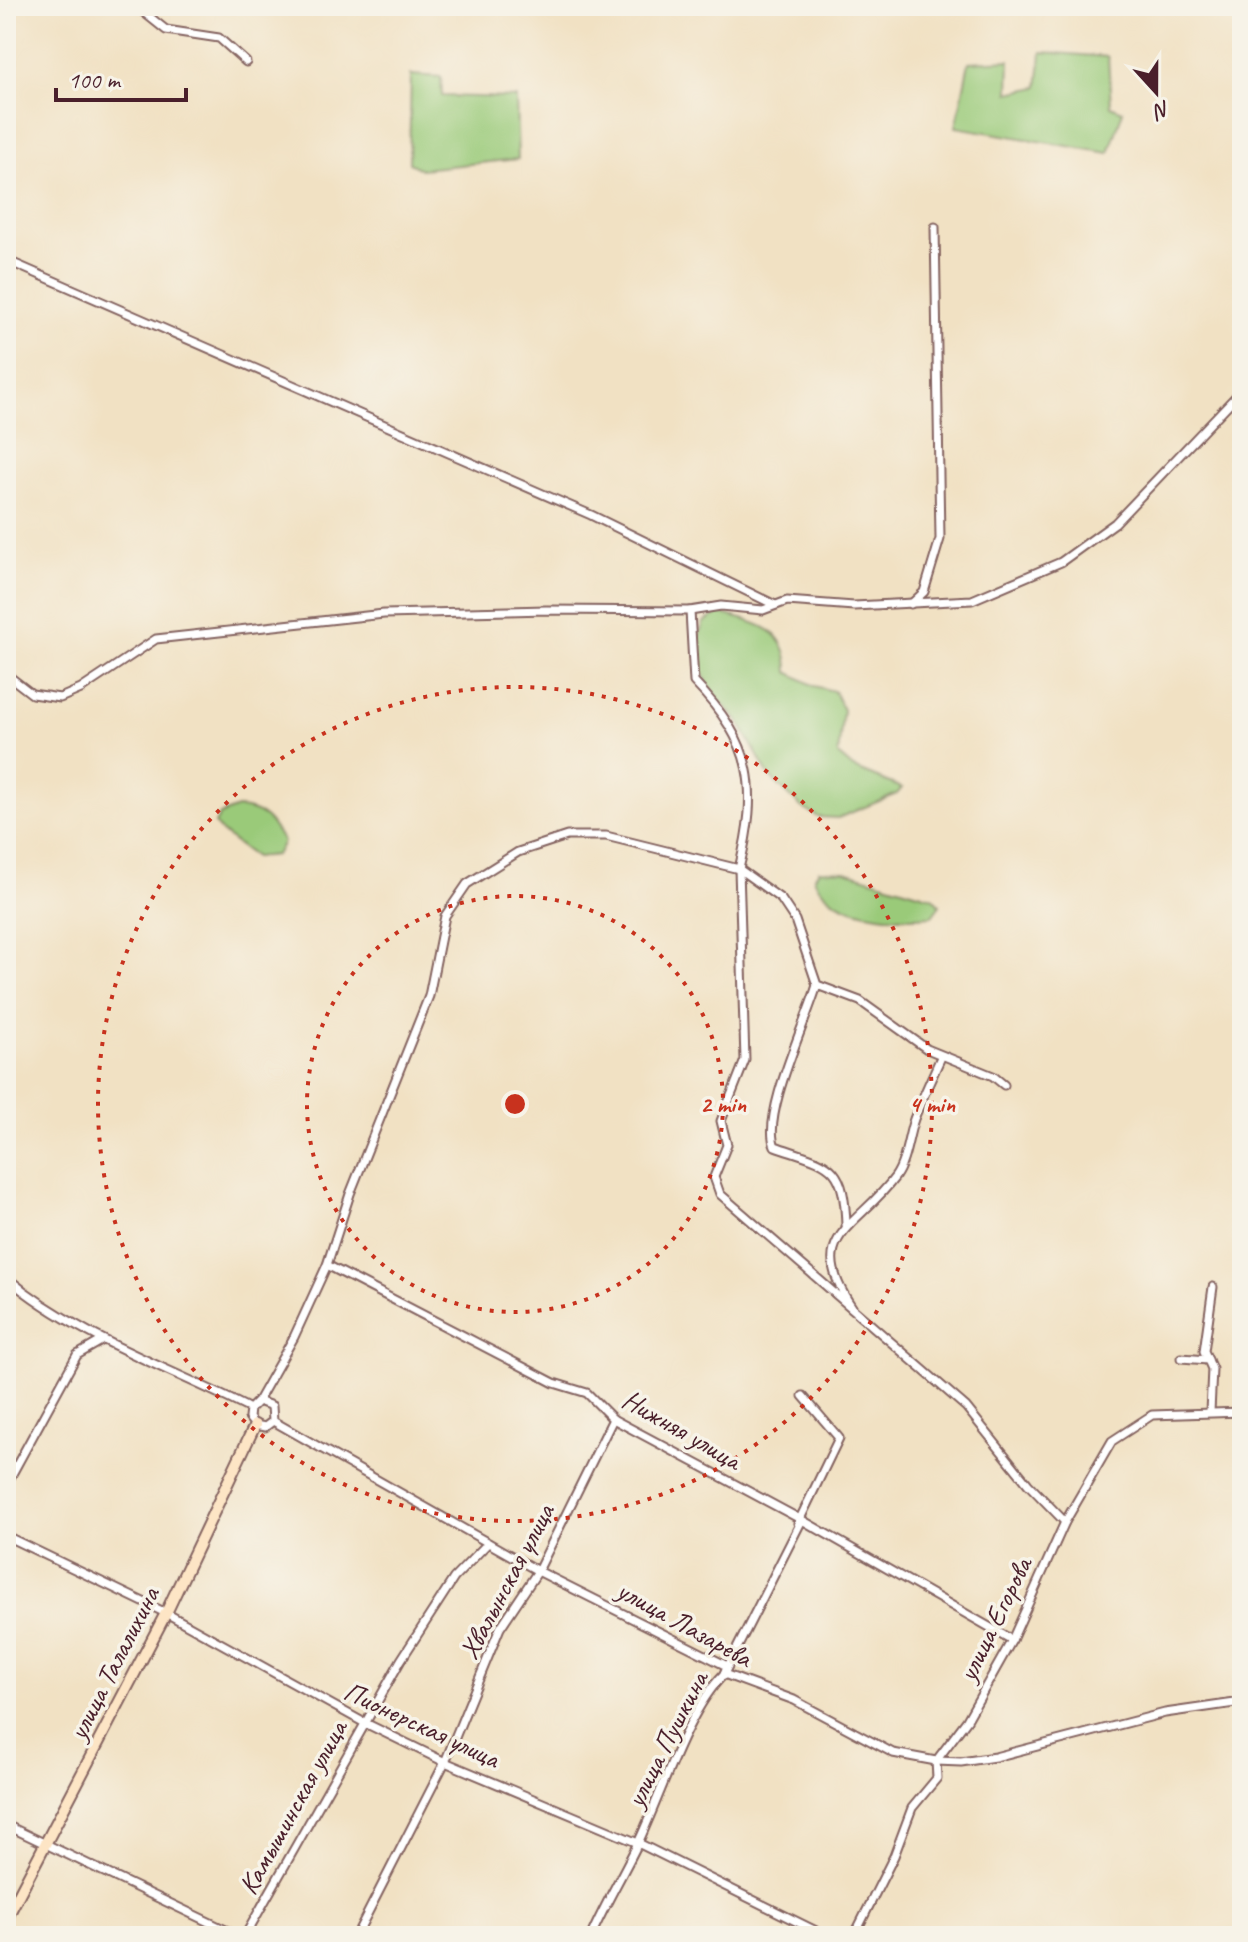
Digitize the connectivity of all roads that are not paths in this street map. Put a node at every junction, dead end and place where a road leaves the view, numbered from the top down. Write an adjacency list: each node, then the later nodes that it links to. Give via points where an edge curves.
1 (136, 6): 2 (street, via 166,30 219,38)
2 (246, 62)
3 (935, 227): 7 (street, via 940,539 924,592)
4 (6, 260): 6 (street, via 591,515)
5 (1242, 390): 7 (street, via 1115,523 1061,562 972,600)
6 (775, 605): 7 (street, via 799,600); 8 (street, via 763,610 721,606)
7 (910, 605)
8 (690, 611): 9 (street, via 384,614 210,631 156,639 60,698 32,694); 10 (street, via 694,682 718,707 745,752 747,838)
9 (6, 674)
10 (739, 869): 11 (street, via 781,899 795,920); 15 (street, via 606,836 567,836 518,852 467,884 445,916 429,996); 18 (street, via 745,1060 721,1121 727,1145 714,1177 720,1194)
11 (817, 985): 12 (street, via 860,1001); 14 (street, via 783,1077 770,1135 775,1146 821,1162 839,1175)
12 (941, 1057): 13 (street); 14 (street, via 897,1175)
13 (1004, 1085)
14 (846, 1225): 18 (street, via 832,1250 831,1266 837,1286)
15 (327, 1265): 23 (street); 27 (street, Нижняя улица, via 554,1383 587,1393)
16 (6, 1277): 19 (street)
17 (1213, 1287): 21 (street, via 1204,1351)
18 (859, 1317): 32 (street, via 966,1407)
19 (103, 1340): 24 (street); 30 (street, via 77,1355)
20 (1181, 1358): 21 (street)
21 (1208, 1360): 25 (street)
22 (803, 1396): 31 (street, улица Пушкина, via 839,1438)
23 (258, 1401): 24 (street); 28 (street, via 272,1406)
24 (250, 1409): 29 (street)
25 (1210, 1412): 26 (street, улица Егорова); 32 (street, улица Егорова, via 1152,1415 1112,1441)
26 (1242, 1412)
27 (613, 1419): 31 (street, Нижняя улица); 35 (street, Хвалынская улица)
28 (273, 1421): 29 (street, via 265,1427); 34 (street, улица Лазарева)
29 (255, 1425): 36 (street, улица Талалихина)
30 (6, 1485)
31 (800, 1520): 37 (street, Нижняя улица); 38 (street, улица Пушкина)
32 (1065, 1522): 37 (street, улица Егорова)
33 (6, 1536): 36 (street, Пионерская улица)
34 (488, 1543): 35 (street, улица Лазарева); 40 (street, Камышинская улица, via 454,1578)
35 (538, 1571): 38 (street, улица Лазарева); 42 (street, Хвалынская улица, via 500,1628)
36 (166, 1613): 40 (street, Пионерская улица); 45 (street, улица Талалихина)
37 (1012, 1640): 41 (street, улица Егорова, via 967,1720)
38 (726, 1670): 41 (street, улица Лазарева, via 893,1753); 44 (street, улица Пушкина, via 712,1686 676,1756)
39 (1242, 1702): 41 (street, улица Лазарева, via 1165,1713 995,1757)
40 (363, 1722): 42 (street, Пионерская улица); 48 (street, Камышинская улица)
41 (936, 1761): 52 (street, улица Егорова, via 937,1778 912,1808)
42 (445, 1762): 44 (street, Пионерская улица); 49 (street, Хвалынская улица)
43 (6, 1825): 45 (street)
44 (638, 1843): 50 (street, улица Пушкина); 51 (street, Пионерская улица)
45 (48, 1844): 46 (street, улица Талалихина); 47 (street)
46 (6, 1919)
47 (238, 1936)
48 (245, 1936)
49 (356, 1936)
50 (591, 1936)
51 (826, 1936)
52 (854, 1936)

